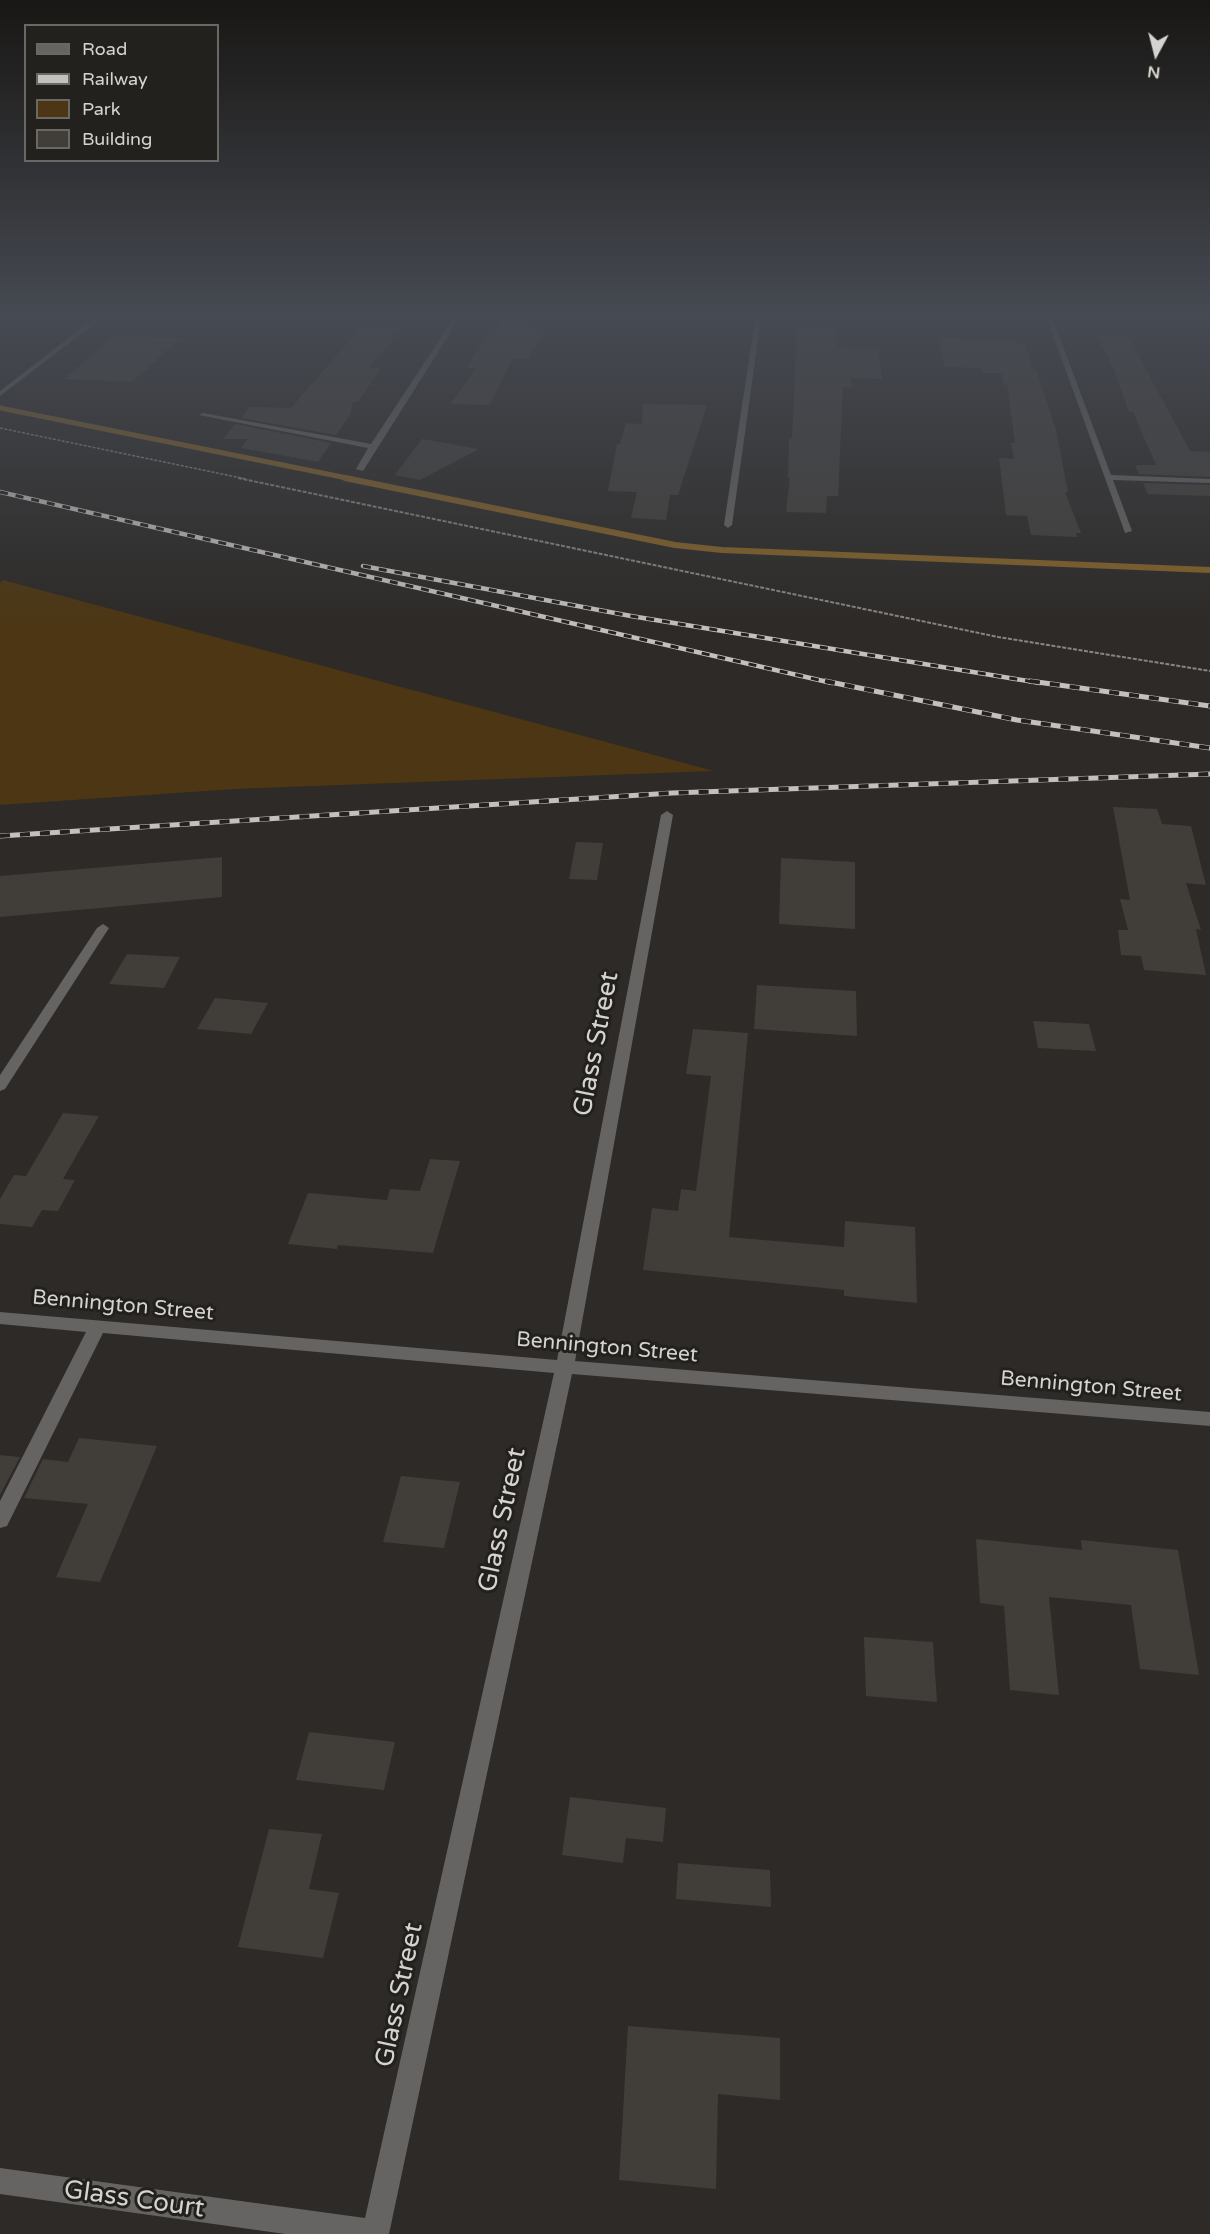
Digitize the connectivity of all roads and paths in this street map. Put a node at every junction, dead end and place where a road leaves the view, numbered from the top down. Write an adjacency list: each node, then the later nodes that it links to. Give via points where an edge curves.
1 (250, 423): 6 (street)
2 (389, 423): 6 (street)
3 (743, 423): 10 (street)
4 (1088, 423): 8 (street)
5 (0, 428): 12 (path, via 998,637)
6 (375, 445): 7 (street)
7 (360, 469)
8 (1108, 477): 9 (street); 11 (street)
9 (1210, 481)
10 (728, 525)
11 (1128, 531)
12 (1210, 671)
13 (667, 815): 18 (street, Glass Street)
14 (103, 928): 15 (street)
15 (0, 1086)
16 (0, 1318): 17 (street, Bennington Street)
17 (98, 1326): 18 (street, Bennington Street); 20 (street)
18 (564, 1367): 19 (street, Bennington Street); 22 (street, Glass Street)
19 (1210, 1419)
20 (0, 1520)
21 (0, 2181): 22 (street, Glass Court)
22 (375, 2234)

